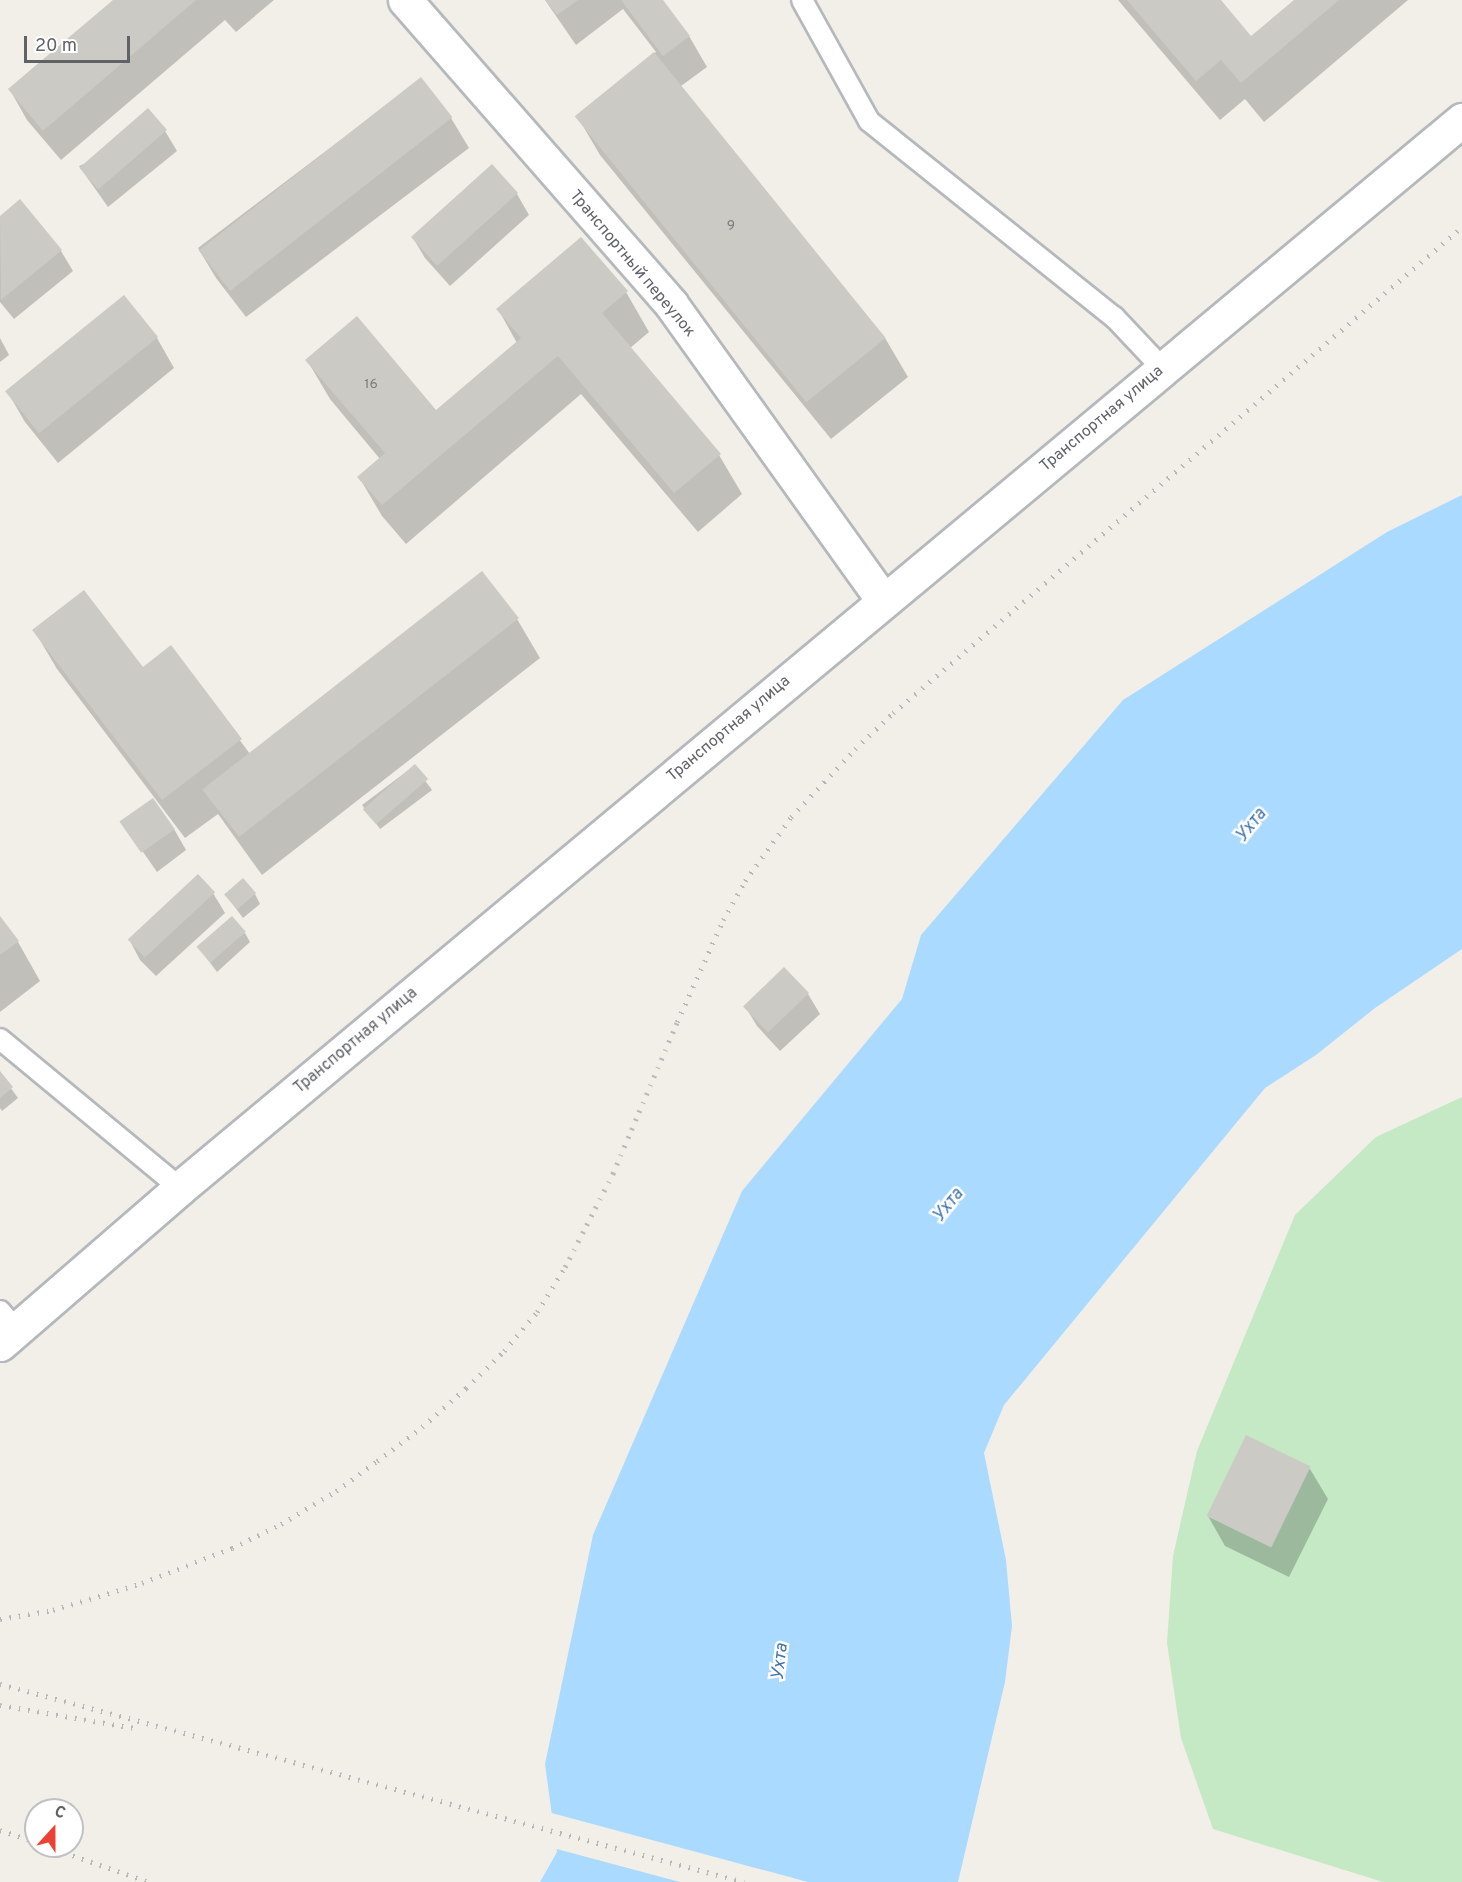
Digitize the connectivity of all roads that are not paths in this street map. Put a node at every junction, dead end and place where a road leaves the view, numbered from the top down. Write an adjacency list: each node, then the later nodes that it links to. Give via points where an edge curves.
1 (405, 0): 5 (street, Транспортный переулок, via 671,304)
2 (802, 0): 4 (lane, via 869,121 1114,317)
3 (1462, 120): 4 (street, Транспортная улица)
4 (1162, 369): 5 (street, Транспортная улица)
5 (883, 600): 7 (street, Транспортная улица)
6 (0, 1039): 7 (lane)
7 (180, 1188): 8 (street, Транспортная улица)
8 (5, 1328)

